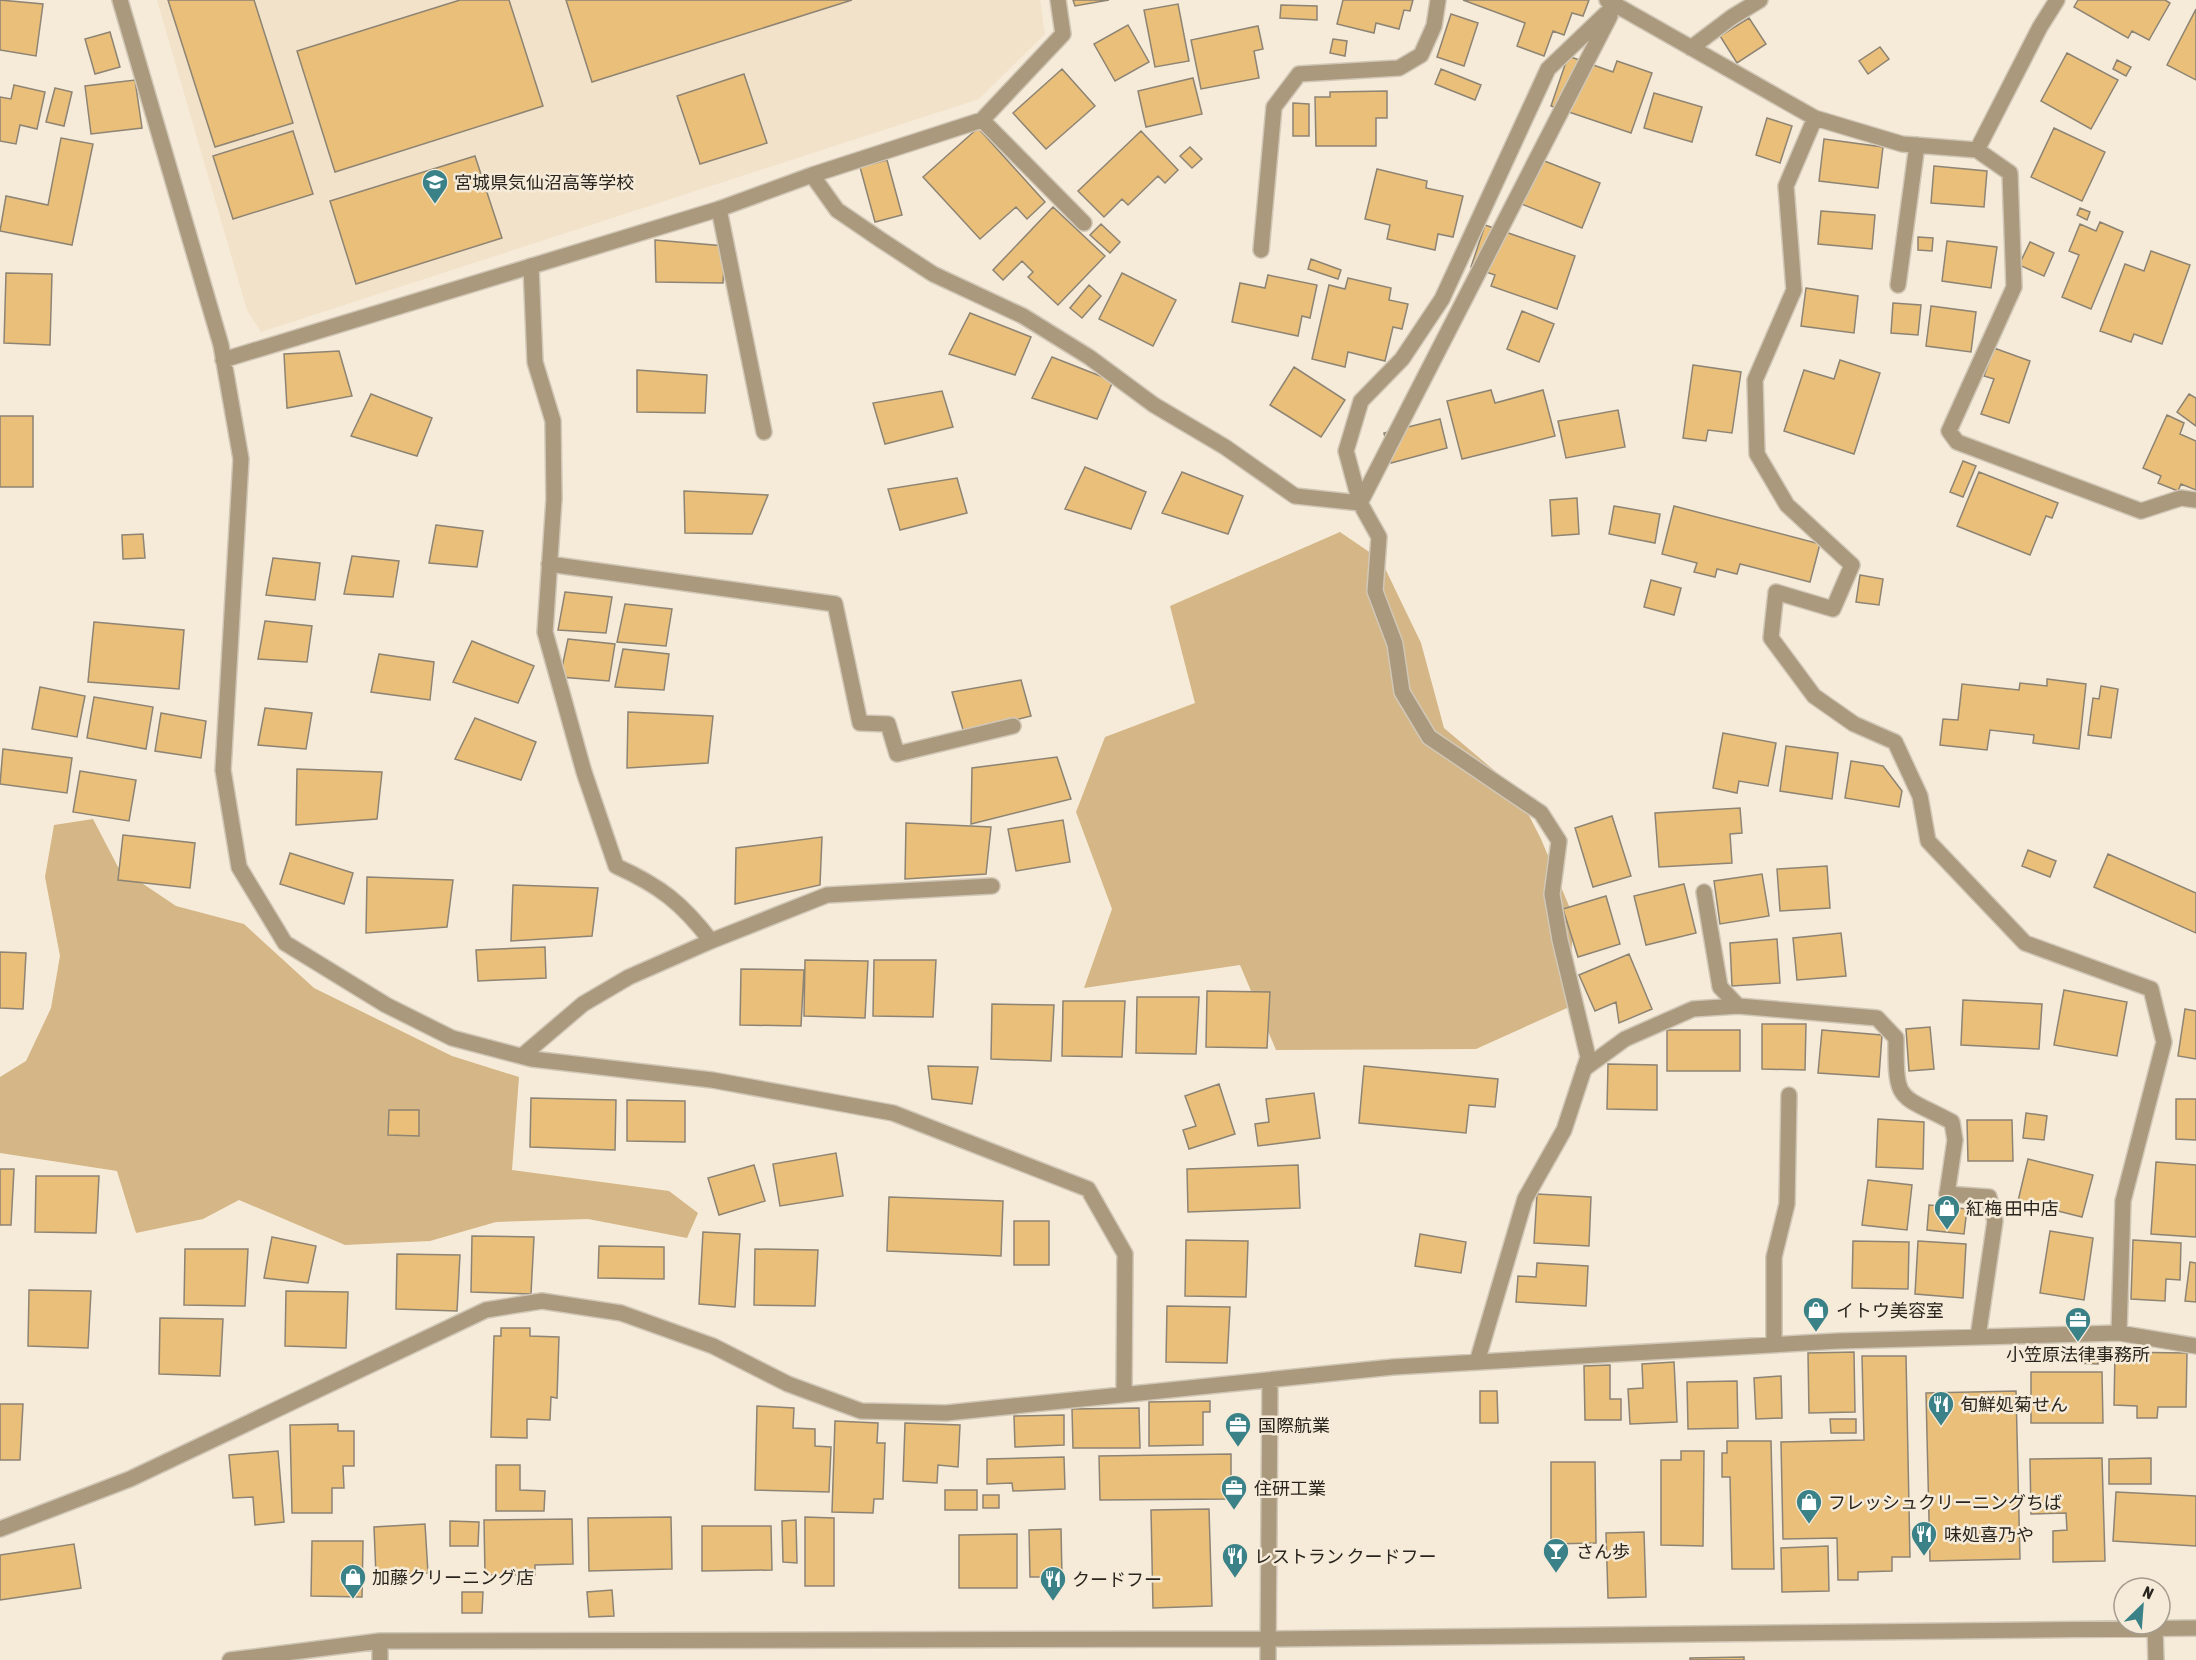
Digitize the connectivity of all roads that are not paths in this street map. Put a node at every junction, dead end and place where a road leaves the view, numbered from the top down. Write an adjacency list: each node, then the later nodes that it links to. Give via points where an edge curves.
1 (120, 0): 18 (street)
2 (1058, 0): 9 (street, via 1063,34)
3 (1438, 0): 15 (street, via 1434,26 1421,55 1399,68 1299,74 1274,107)
4 (1760, 0): 7 (street)
5 (2057, 0): 11 (street)
6 (1611, 3): 7 (street); 21 (street); 21 (street, via 1548,69 1442,299 1402,359 1361,401 1346,452)
7 (1691, 48): 8 (street)
8 (1815, 118): 10 (street); 31 (street, via 1786,186 1794,290 1755,380 1757,454 1787,505 1852,565 1833,609 1776,591 1771,638 1814,696 1854,724 1895,742 1920,796 1928,841 2025,943 2151,989 2164,1042 2123,1201)
9 (982, 120): 12 (street); 14 (street)
10 (1917, 146): 11 (street); 17 (street)
11 (1977, 150): 20 (street, via 2010,173 2014,287 1949,431 1957,442 2141,511 2181,498)
12 (812, 175): 13 (street); 21 (street, via 837,210 916,263 1023,316 1080,351 1154,405 1225,447 1295,496)
13 (719, 209): 16 (street); 19 (street)
14 (1084, 223)
15 (1261, 250)
16 (531, 266): 18 (street); 22 (street, via 535,362 553,421 554,499)
17 (1898, 285)
18 (223, 360): 28 (street, via 241,459 223,770 239,867 285,943 386,1005 452,1038)
19 (764, 432)
20 (2196, 500)
21 (1360, 503): 29 (street, via 1379,537 1375,591 1395,645 1402,692 1429,737 1541,813 1559,841 1552,894 1588,1057)
22 (549, 564): 23 (street, via 835,603 860,723 888,724 897,754); 26 (street, via 545,632 584,772 616,866 648,880 687,909)
23 (1013, 726)
24 (992, 886): 26 (street, via 827,895)
25 (1704, 892): 27 (street, via 1720,987)
26 (711, 940): 28 (street, via 630,977 583,1004)
27 (1738, 1006): 29 (street, via 1693,1009 1625,1039); 32 (street, via 1877,1018 1896,1038 1896,1081 1905,1099 1952,1122 1955,1140 1947,1194 1989,1197 1995,1221)
28 (522, 1056): 37 (street, via 712,1080 893,1113 1088,1189 1125,1254)
29 (1584, 1069): 35 (street, via 1564,1130 1525,1199)
30 (1789, 1095): 33 (street, via 1787,1204 1774,1257)
31 (2119, 1333): 32 (street); 34 (street)
32 (1978, 1337): 33 (street)
33 (1774, 1344): 35 (street)
34 (2196, 1346)
35 (1476, 1362): 36 (street)
36 (1270, 1381): 37 (street); 43 (street)
37 (1124, 1393): 38 (street, via 946,1413 861,1411 788,1384 713,1346 621,1313 542,1301 486,1310 130,1479)
38 (0, 1529)
39 (2112, 1627): 43 (street)
40 (2172, 1627): 41 (street)
41 (2196, 1628)
42 (2155, 1636): 48 (street)
43 (1268, 1639): 44 (street); 47 (street)
44 (380, 1641): 45 (street); 46 (street)
45 (230, 1660)
46 (381, 1660)
47 (1268, 1660)
48 (2156, 1660)

